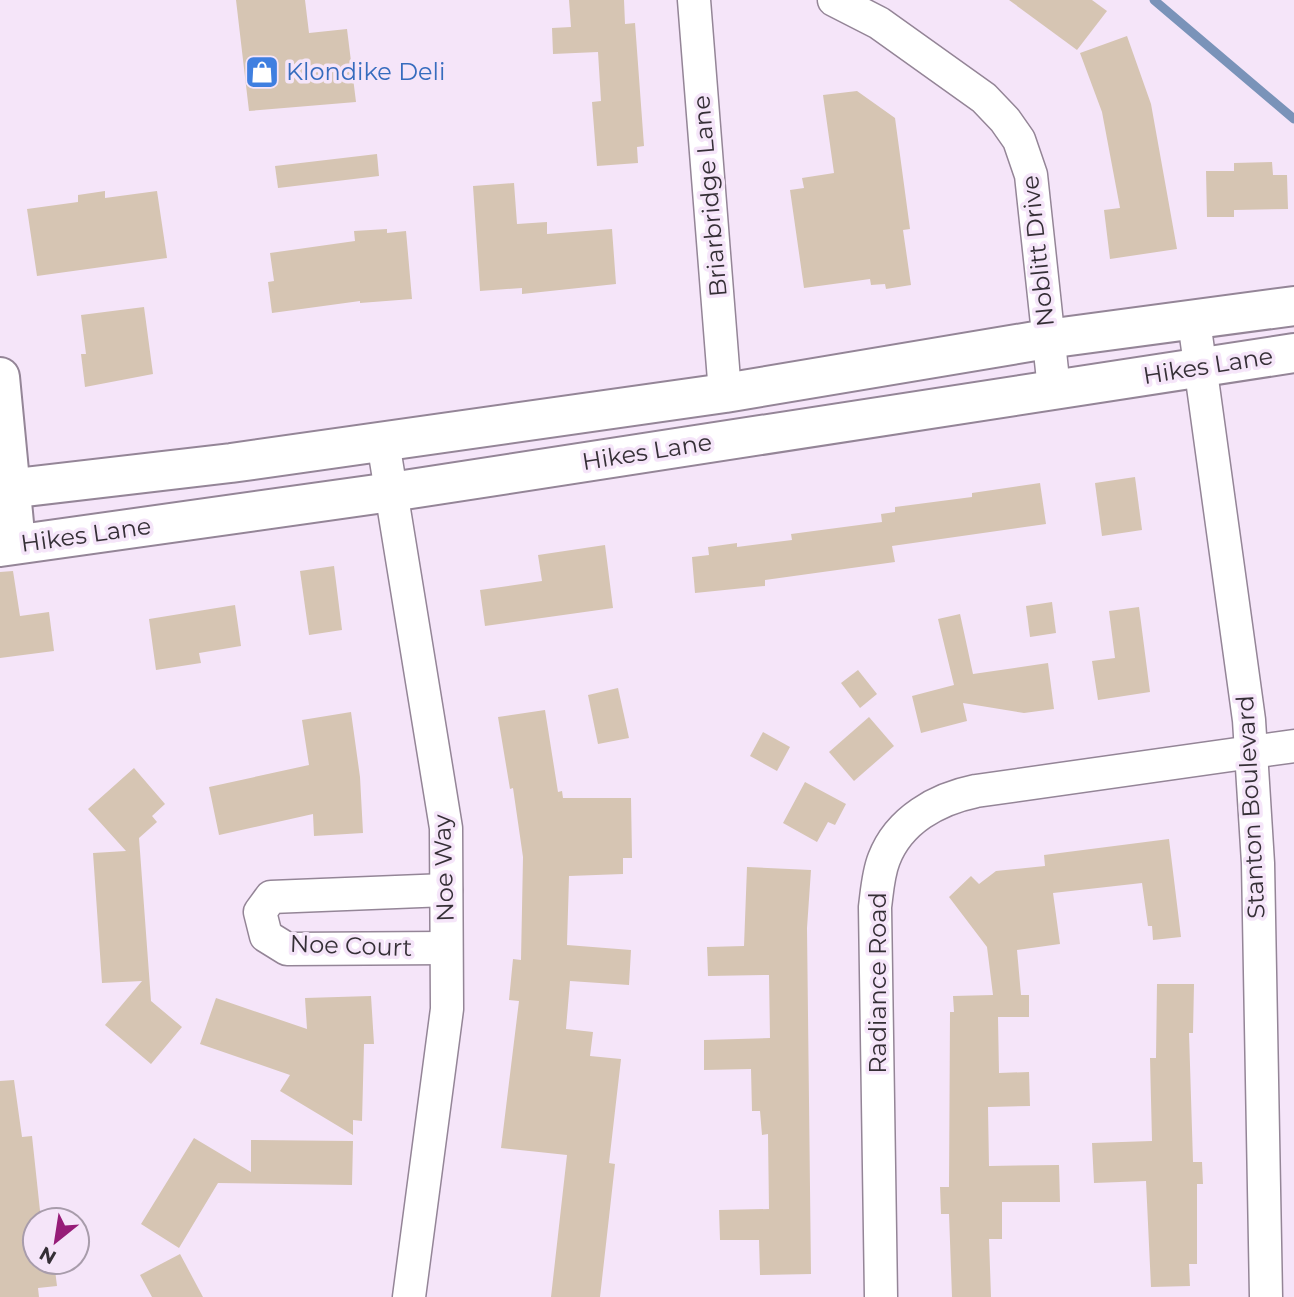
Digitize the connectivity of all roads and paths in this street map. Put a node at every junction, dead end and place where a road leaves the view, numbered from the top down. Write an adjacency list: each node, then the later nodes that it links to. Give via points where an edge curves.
1 (694, 0): 10 (street, Briarbridge Lane)
2 (834, 0): 5 (street, Noblitt Drive, via 879,23 984,98 1019,140 1031,175)
3 (1294, 306): 4 (main road, Hikes Lane)
4 (1194, 321): 5 (main road, Hikes Lane); 7 (street, Stanton Boulevard)
5 (1047, 340): 9 (street, Noblitt Drive); 10 (main road, Hikes Lane)
6 (1294, 353): 7 (main road, Hikes Lane)
7 (1200, 367): 9 (main road, Hikes Lane); 16 (street, Stanton Boulevard)
8 (0, 377): 12 (main road)
9 (1054, 389): 13 (main road, Hikes Lane)
10 (725, 393): 11 (main road, Hikes Lane)
11 (383, 442): 12 (main road, Hikes Lane); 13 (street, Noe Way)
12 (5, 490): 14 (main road)
13 (391, 492): 14 (main road, Hikes Lane); 17 (street, Noe Way, via 446,828)
14 (8, 545)
15 (1294, 746): 16 (street, Radiance Road)
16 (1251, 752): 20 (street, Radiance Road, via 956,795 922,812 888,850 874,907); 21 (street, Stanton Boulevard, via 1258,863)
17 (446, 890): 18 (street, Noe Way); 18 (street, Noe Court, via 271,897 260,912 266,936 287,949)
18 (446, 948): 19 (street, Noe Way, via 447,1009)
19 (410, 1297)
20 (881, 1297)
21 (1266, 1297)

